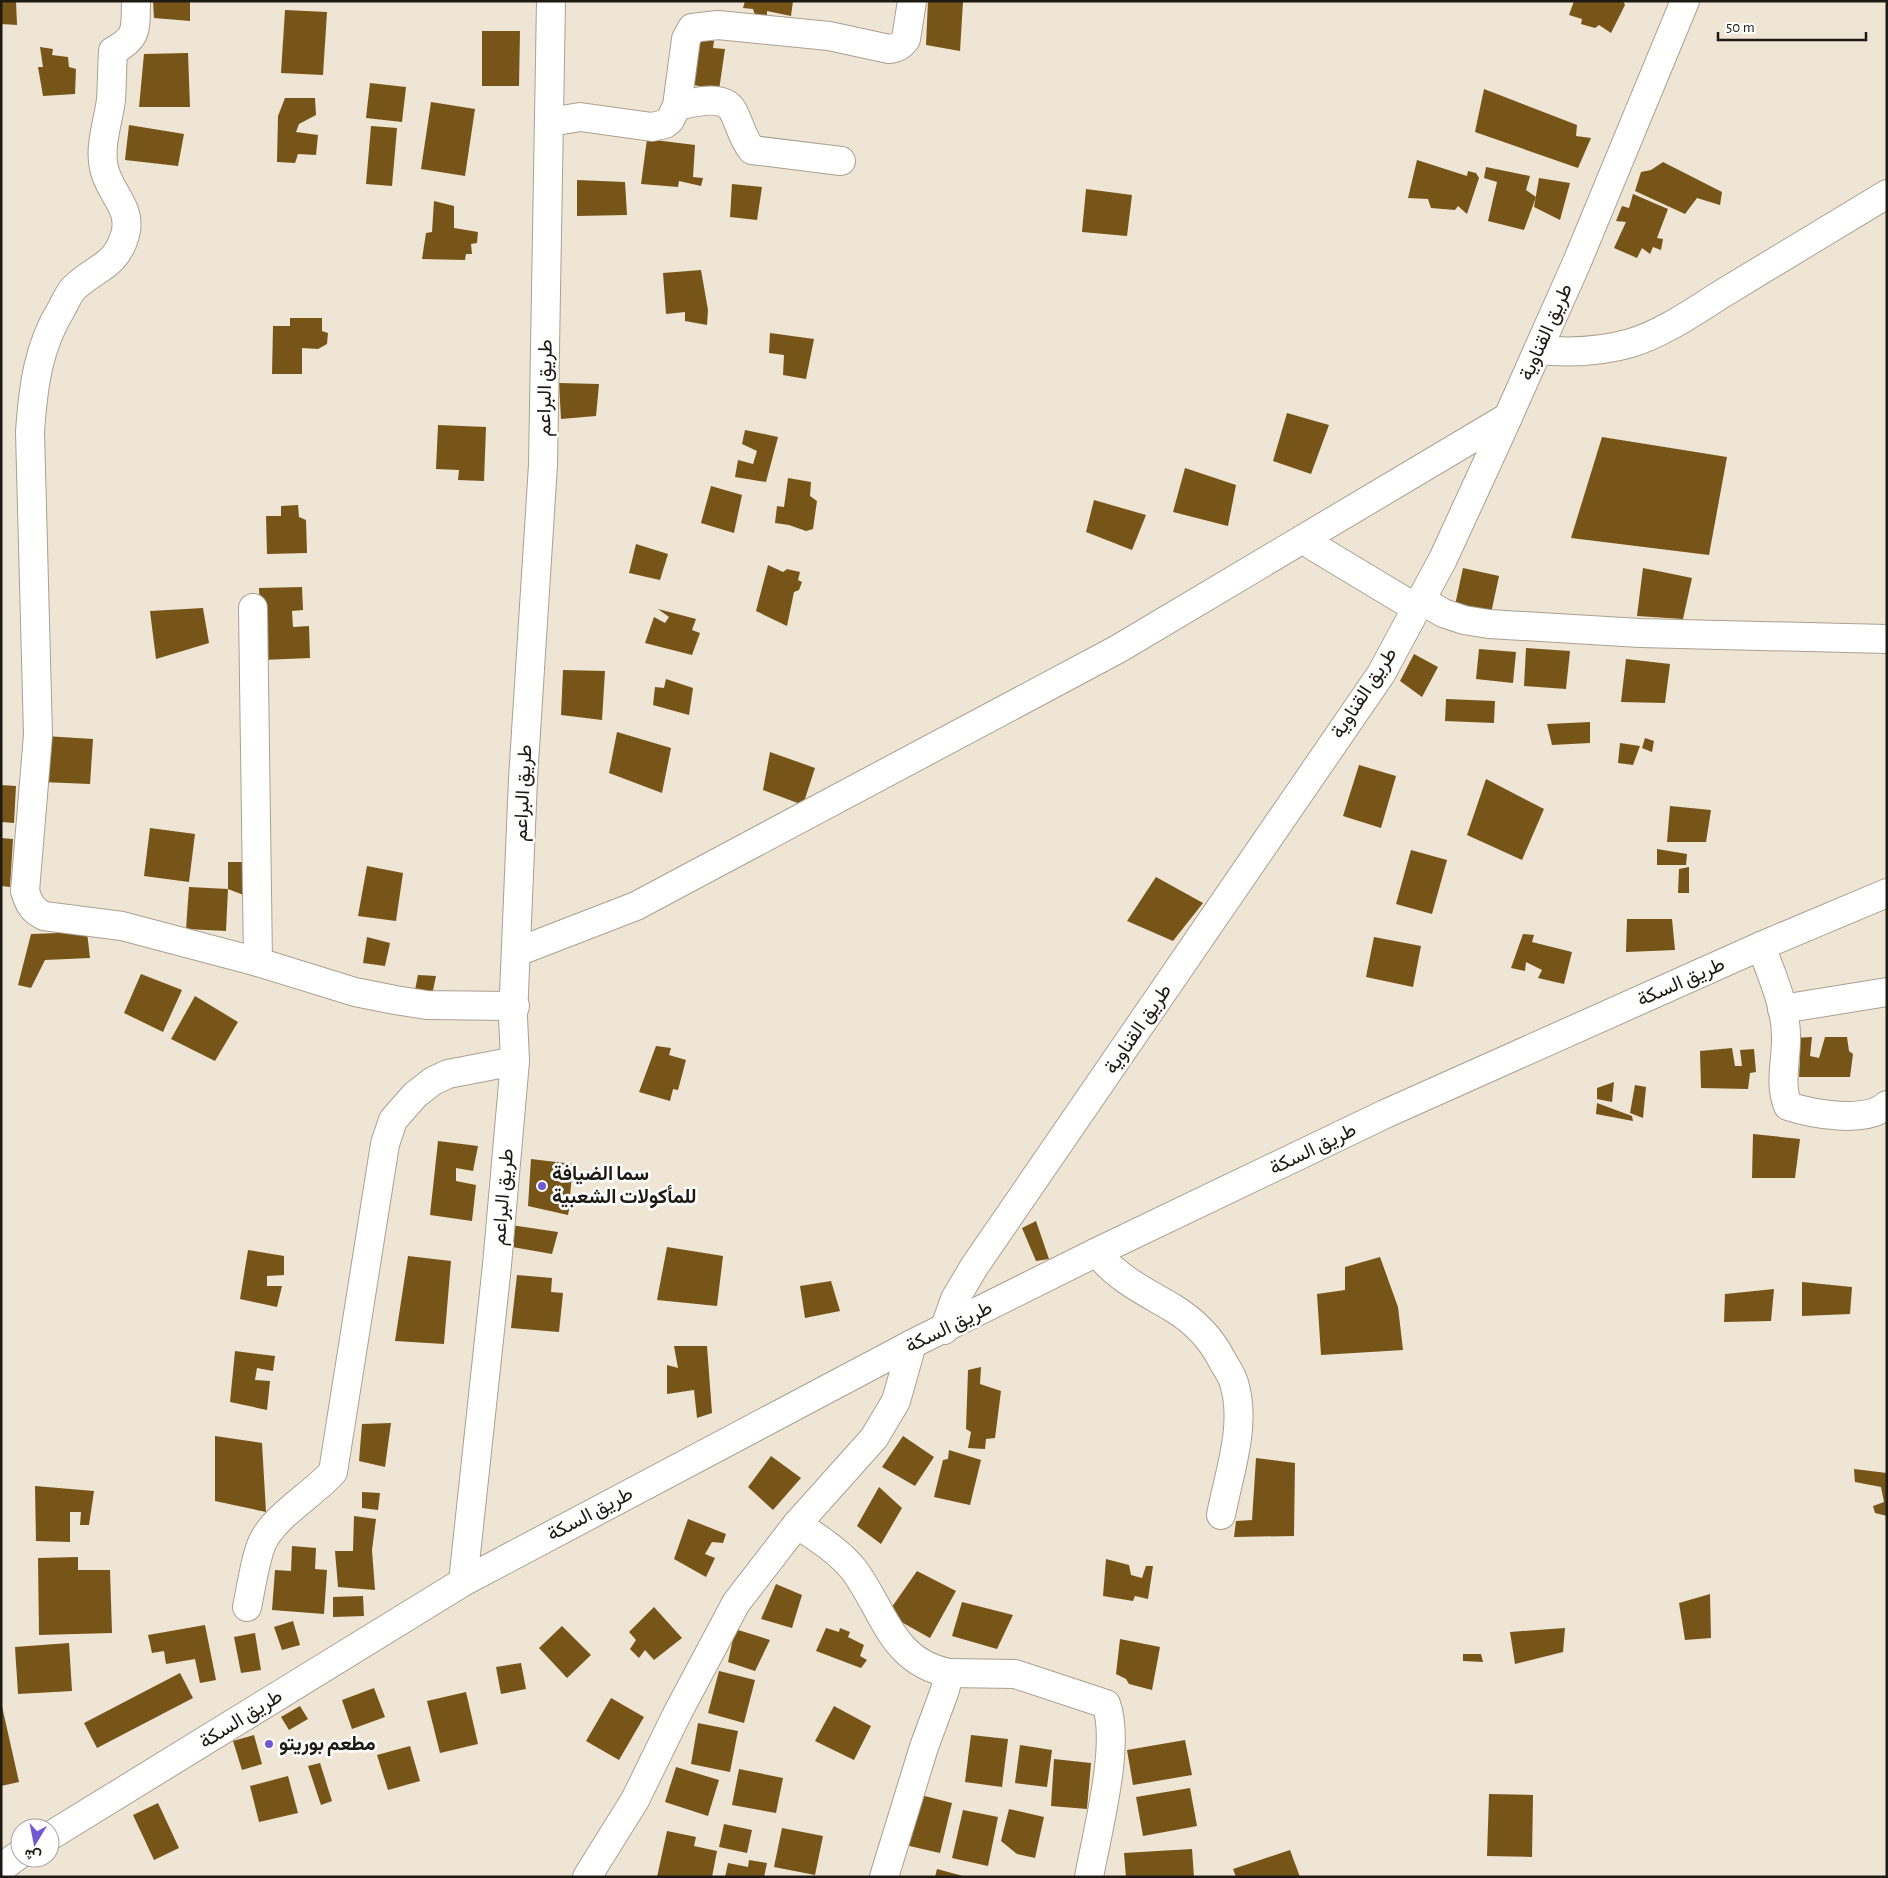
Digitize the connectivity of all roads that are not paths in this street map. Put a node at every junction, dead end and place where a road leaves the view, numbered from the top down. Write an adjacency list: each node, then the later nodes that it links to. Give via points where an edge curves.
1 (136, 1): 18 (street, via 134,32 130,42 113,51 104,143 104,168 127,214 126,233 112,261 73,289 54,320 40,356 32,394 30,432 38,735 25,891 34,911 44,916 122,926)
2 (551, 1): 6 (street, طريق البراعم)
3 (912, 1): 5 (street, via 906,39 903,44 888,49 829,36 718,25 692,28 686,39)
4 (1684, 2): 9 (street, طريق القناوية)
5 (677, 106): 6 (street, via 670,120 652,127 580,117); 7 (street, via 701,101 726,103 752,150)
6 (550, 122): 17 (street, طريق البراعم, via 543,465 523,779)
7 (842, 161)
8 (1887, 194): 9 (street, via 1705,304 1634,342 1570,353)
9 (1538, 350): 10 (street, طريق القناوية)
10 (1508, 418): 11 (street); 12 (street, طريق القناوية, via 1451,542)
11 (1305, 539): 12 (street); 17 (street, via 1118,649 748,848 636,906)
12 (1418, 603): 14 (street, via 1464,620 1489,624 1640,633); 25 (street, طريق القناوية, via 1381,674 974,1267 955,1299)
13 (253, 608): 18 (street)
14 (1887, 639)
15 (1887, 893): 16 (street, طريق السكة)
16 (1761, 946): 21 (street); 24 (street, طريق السكة, via 1385,1114)
17 (517, 952): 20 (street, طريق البراعم)
18 (258, 962): 20 (street, via 355,992 427,1005)
19 (1887, 992): 21 (street)
20 (515, 1006): 22 (street, طريق البراعم)
21 (1782, 1009): 23 (street, via 1786,1040 1783,1095 1788,1106 1826,1115 1862,1116 1882,1110)
22 (515, 1061): 29 (street, طريق البراعم); 30 (street, via 448,1074 433,1081 393,1120 386,1144 333,1472 275,1524 263,1540)
23 (1887, 1105)
24 (1097, 1252): 25 (street, طريق السكة); 27 (street, via 1104,1262 1127,1280 1176,1310 1202,1331 1215,1346 1234,1381 1239,1420)
25 (944, 1330): 26 (street, طريق السكة)
26 (912, 1344): 28 (street, via 896,1401 874,1438); 29 (street, طريق السكة)
27 (1221, 1514)
28 (797, 1524): 31 (street, via 853,1569 893,1636 907,1653 934,1670); 33 (street, via 736,1603 635,1800)
29 (463, 1582): 32 (street, طريق السكة)
30 (247, 1607)
31 (949, 1672): 34 (street); 35 (street, via 1015,1674 1106,1704 1111,1715 1112,1746)
32 (60, 1830)
33 (587, 1877)
34 (884, 1877)
35 (1089, 1877)

